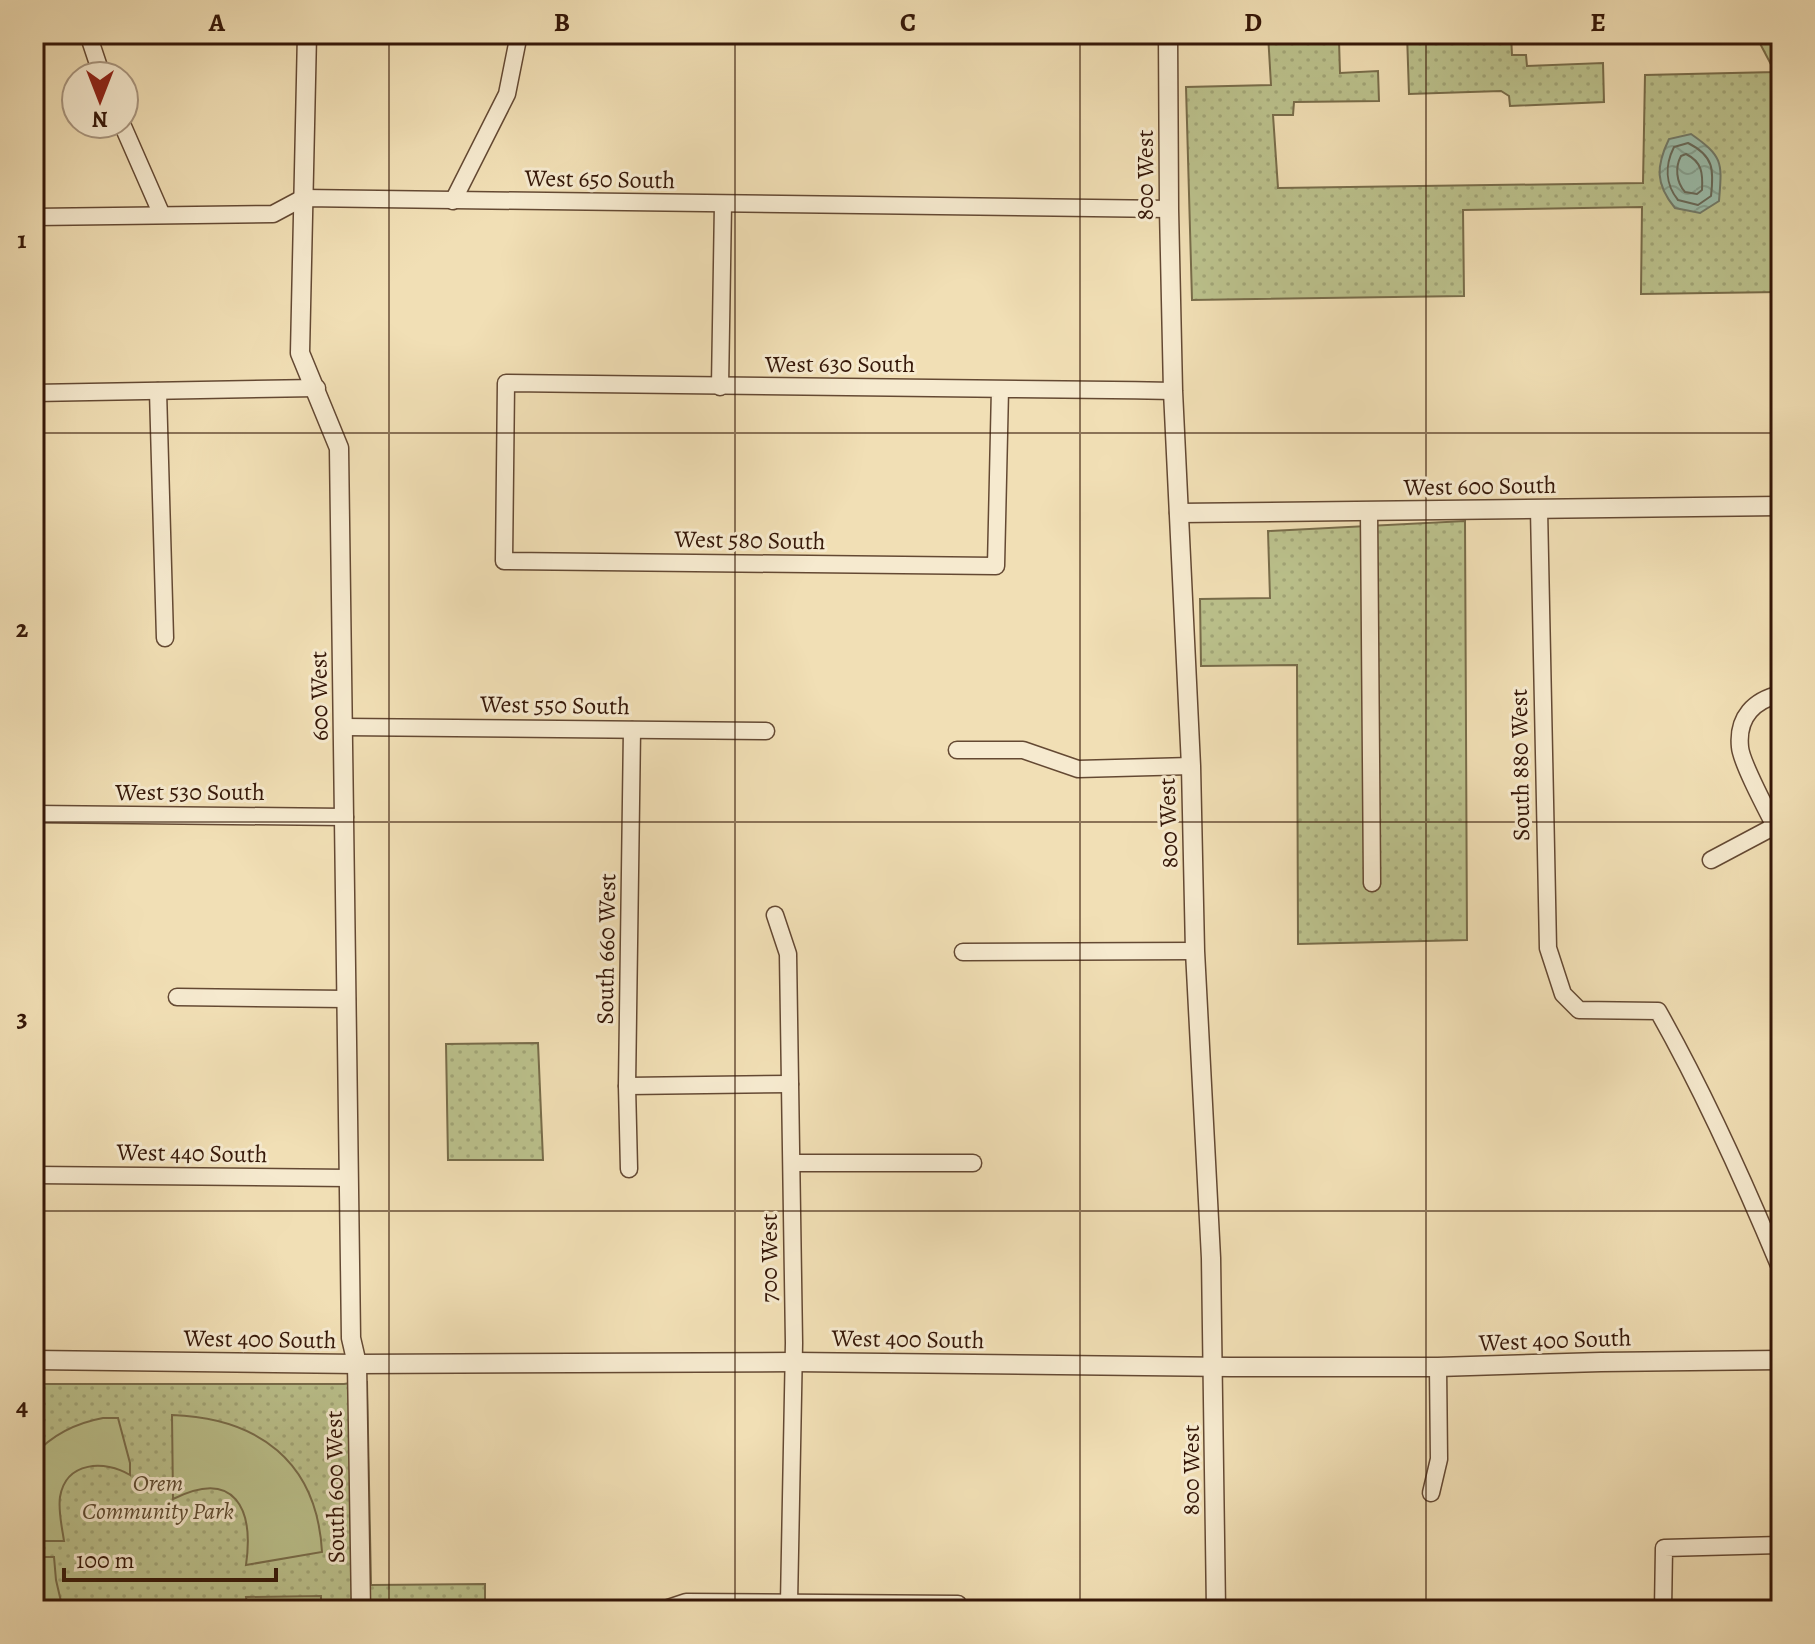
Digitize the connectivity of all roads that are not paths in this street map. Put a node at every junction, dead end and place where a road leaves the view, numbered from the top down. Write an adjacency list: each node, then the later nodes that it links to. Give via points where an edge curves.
1 (88, 34): 5 (street)
2 (307, 34): 7 (street, 600 West)
3 (519, 34): 8 (street, via 507,94)
4 (1168, 34): 10 (street, 800 West)
5 (97, 60)
6 (129, 140): 11 (street)
7 (303, 198): 8 (street, West 650 South); 11 (street, West 650 South, via 273,214); 14 (street, 600 West, via 300,353)
8 (453, 201): 9 (street, West 650 South)
9 (723, 204): 10 (street, West 650 South); 13 (street)
10 (1169, 209): 17 (street, 800 West)
11 (161, 213): 12 (street, West 650 South)
12 (34, 217)
13 (720, 387): 15 (street, West 630 South); 23 (street, West 630 South, via 506,383)
14 (317, 388): 16 (street); 26 (street, 600 West, via 339,448)
15 (1000, 389): 17 (street, West 630 South); 23 (street, West 580 South, via 996,566)
16 (158, 391): 18 (street); 24 (street)
17 (1173, 391): 22 (street, 800 West)
18 (34, 393)
19 (1781, 506): 20 (street, West 600 South)
20 (1539, 509): 21 (street, West 600 South); 48 (street, South 880 West, via 1548,948 1563,994 1579,1010 1658,1011 1690,1066)
21 (1369, 511): 22 (street, West 600 South); 35 (street)
22 (1179, 513): 30 (street, 800 West)
23 (504, 561)
24 (165, 638)
25 (1781, 694): 33 (street, via 1763,698 1749,712 1740,749)
26 (344, 727): 27 (street, West 550 South); 32 (street, 600 West)
27 (632, 730): 28 (street, West 550 South); 42 (street, South 660 West)
28 (766, 731)
29 (957, 750): 30 (street, via 1023,750 1078,769)
30 (1191, 766): 37 (street, 800 West)
31 (34, 814): 32 (street, West 530 South)
32 (345, 817): 40 (street, 600 West)
33 (1778, 832): 34 (street)
34 (1711, 860)
35 (1372, 883)
36 (775, 915): 41 (street, 700 West, via 788,954)
37 (1195, 951): 38 (street); 53 (street, 800 West)
38 (963, 952)
39 (177, 997): 40 (street)
40 (347, 999): 47 (street, 600 West)
41 (790, 1084): 42 (street); 43 (street, 700 West)
42 (627, 1086): 45 (street, South 660 West)
43 (792, 1163): 44 (street); 51 (street, 700 West)
44 (973, 1163)
45 (629, 1169)
46 (34, 1175): 47 (street, West 440 South)
47 (349, 1178): 52 (street, 600 West, via 351,1338)
48 (1781, 1270)
49 (34, 1360): 52 (street, West 400 South)
50 (1781, 1360): 54 (street, West 400 South)
51 (794, 1362): 52 (street, West 400 South); 53 (street, West 400 South); 57 (street, 700 West)
52 (357, 1364): 59 (street, South 600 West)
53 (1215, 1367): 54 (street, West 400 South); 61 (street, 800 West)
54 (1438, 1367): 55 (street, via 1439,1459)
55 (1431, 1493)
56 (1781, 1545): 62 (street, via 1664,1548)
57 (789, 1603): 58 (street); 60 (street, via 686,1602)
58 (958, 1604)
59 (361, 1610)
60 (662, 1610)
61 (1216, 1610)
62 (1663, 1610)

